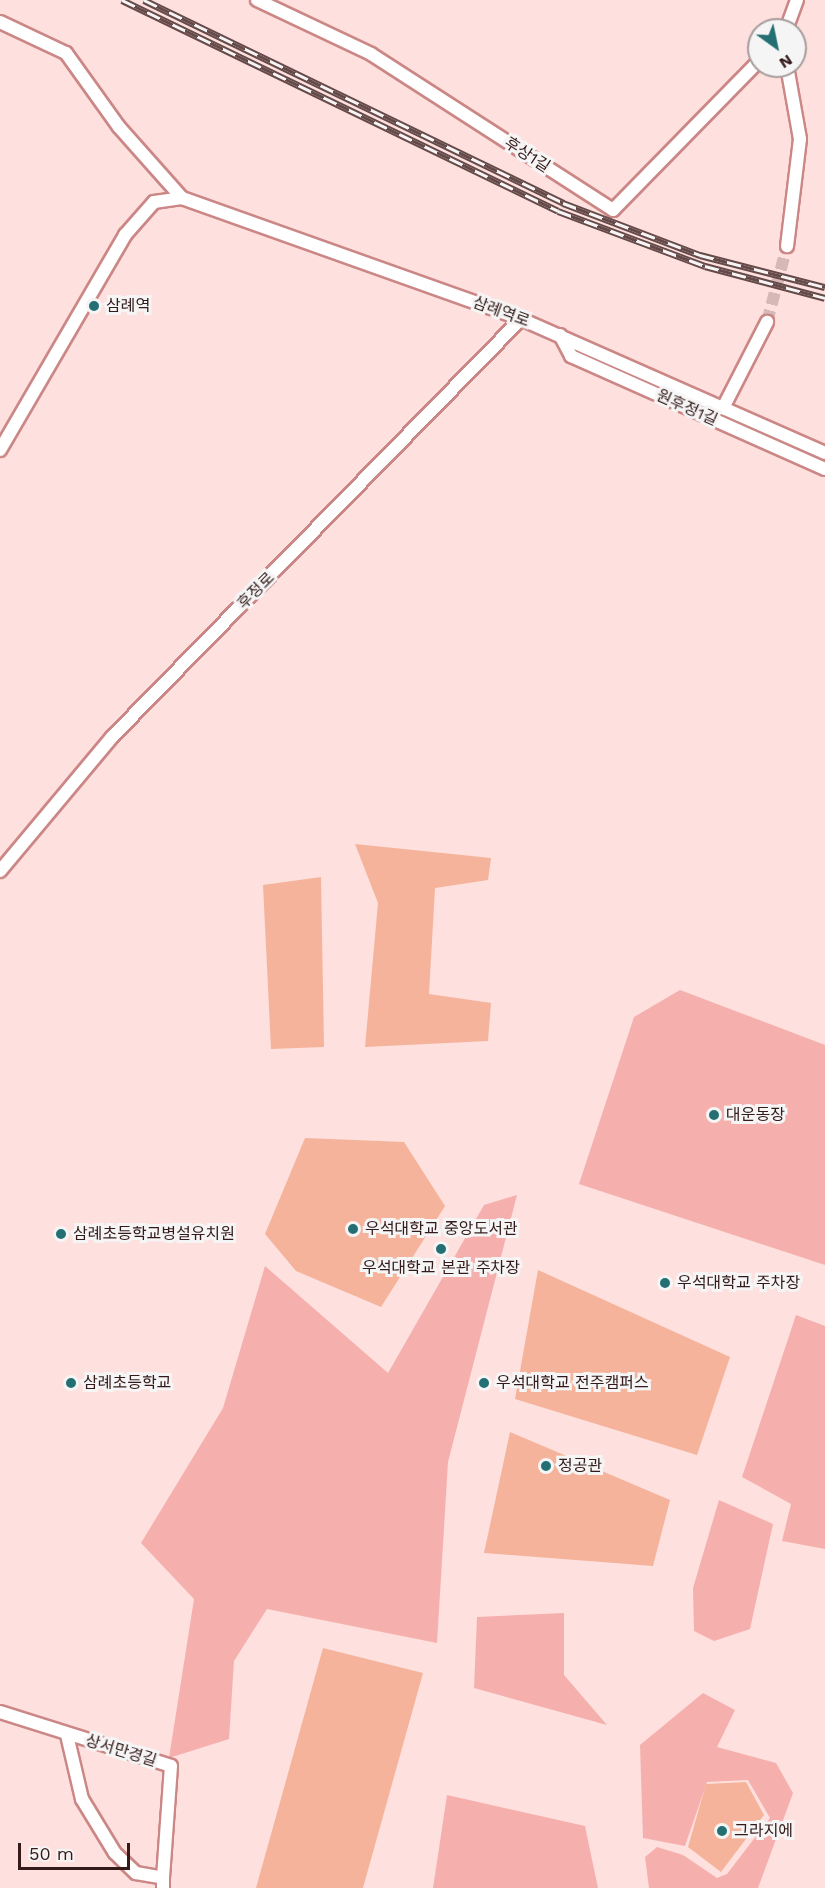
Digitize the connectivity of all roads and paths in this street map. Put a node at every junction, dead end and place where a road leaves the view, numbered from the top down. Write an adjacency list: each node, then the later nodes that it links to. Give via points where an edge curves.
1 (257, 0): 5 (street, 후상1길, via 371,54 613,210)
2 (797, 0): 3 (street)
3 (790, 18)
4 (0, 22): 7 (street, 삼례역로, via 66,53 119,127)
5 (747, 73)
6 (789, 78): 8 (street, via 800,139)
7 (182, 198): 9 (street, 삼례역로); 13 (street, 삼례역로, via 154,202 125,235)
8 (787, 246)
9 (521, 319): 11 (street, 삼례역로); 16 (street, 후정로, via 112,737)
10 (767, 322): 12 (street)
11 (560, 335): 12 (street, 삼례역로); 15 (street, 원후정1길, via 571,356)
12 (723, 408): 14 (street, 삼례역로)
13 (0, 450)
14 (825, 453)
15 (825, 469)
16 (0, 871)
17 (0, 1712): 18 (street, 상서만경길)
18 (67, 1736): 19 (street, 상서만경길, via 82,1799 115,1853 136,1873); 19 (street, 상서만경길, via 171,1766)
19 (163, 1883)

